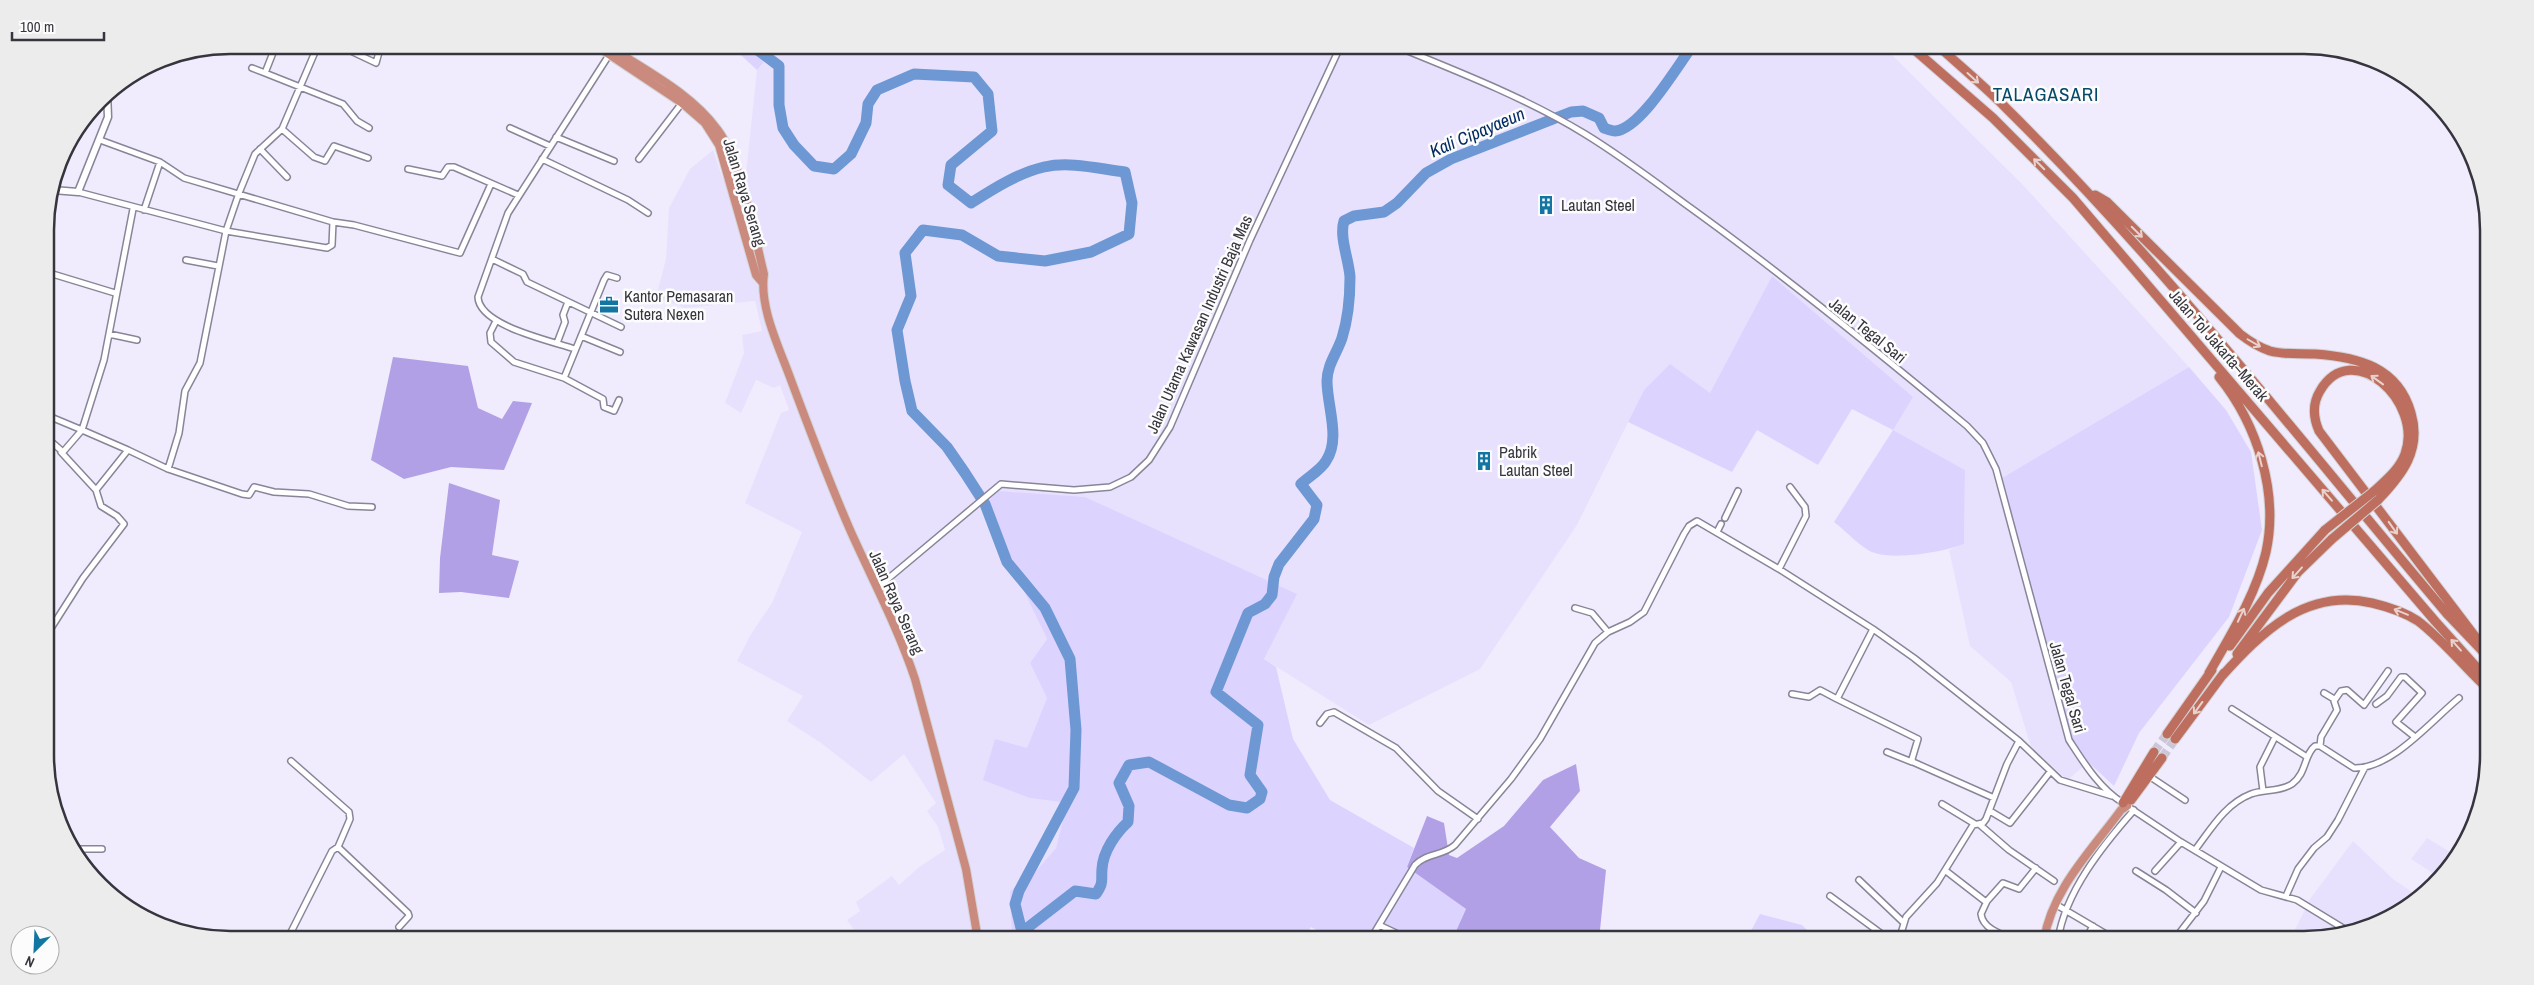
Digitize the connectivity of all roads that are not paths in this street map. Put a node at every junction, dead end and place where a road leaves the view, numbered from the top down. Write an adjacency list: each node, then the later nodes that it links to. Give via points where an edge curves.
1 (272, 54): 12 (street)
2 (314, 54): 13 (street)
3 (356, 54): 4 (street, via 372,62 377,62)
4 (379, 54)
5 (620, 54): 49 (highway, Jalan Raya Serang, via 696,106 717,129 732,157 764,274)
6 (1336, 54): 78 (street, Jalan Utama Kawasan Industri Baja Mas, via 1250,240 1170,427 1149,460 1131,477 1110,487 1074,490 1001,484)
7 (1413, 54): 116 (street, Jalan Tegal Sari, via 1552,117 1625,160 1766,264 1967,426 1983,443 1996,469 2064,728 2087,768)
8 (1919, 54): 17 (highway, Jalan Tol Jakarta–Merak)
9 (1947, 54): 16 (highway, Jalan Tol Jakarta–Merak, one-way to 16)
10 (609, 55): 15 (highway, Jalan Raya Serang); 21 (street)
11 (252, 68): 12 (street)
12 (265, 73): 13 (street)
13 (300, 88): 18 (street, via 343,104 357,121); 20 (street)
14 (107, 103): 22 (street, via 108,117)
15 (682, 103): 27 (street); 49 (highway, Jalan Raya Serang, via 705,123 719,145 756,275)
16 (2004, 106): 17 (highway); 34 (highway, Jalan Tol Jakarta–Merak)
17 (1993, 118): 38 (highway, Jalan Tol Jakarta–Merak, one-way to 17)
18 (369, 128)
19 (510, 128): 23 (street)
20 (282, 130): 24 (street); 25 (street, via 314,157 325,161 334,146)
21 (556, 136): 23 (street); 28 (street)
22 (100, 140): 29 (street); 35 (street)
23 (550, 146): 26 (street)
24 (260, 149): 31 (street); 36 (street)
25 (368, 158)
26 (542, 159): 37 (street); 41 (street, via 628,200)
27 (639, 159)
28 (614, 161)
29 (160, 162): 36 (street, via 184,178); 40 (street)
30 (408, 169): 32 (street, via 442,176 448,167 453,167)
31 (288, 177)
32 (492, 184): 37 (street); 42 (street, via 460,253)
33 (58, 190): 35 (street)
34 (2086, 190): 72 (highway, one-way to 72, via 2107,202 2240,334 2256,345 2287,354 2347,357 2375,366 2391,379 2408,400 2415,426 2414,442 2410,459 2400,474); 84 (highway, Jalan Tol Jakarta–Merak, via 2158,270 2448,615)
35 (78, 192): 39 (street)
36 (239, 193): 42 (street); 43 (street)
37 (518, 195): 44 (street, via 504,222)
38 (2073, 198): 86 (highway, Jalan Tol Jakarta–Merak, one-way to 38); 87 (highway, one-way to 38, via 2248,599 2266,552 2270,517 2261,460 2251,427 2233,396)
39 (133, 209): 40 (street); 50 (street)
40 (144, 210): 43 (street)
41 (648, 213)
42 (333, 222): 43 (street, via 332,245 329,248)
43 (226, 231): 46 (street)
44 (492, 259): 51 (street); 53 (street, via 479,301)
45 (186, 260): 46 (street)
46 (218, 266): 68 (street, via 200,363 185,391 179,433)
47 (54, 274): 50 (street)
48 (617, 278): 52 (street, via 605,277)
49 (763, 283): 78 (highway, Jalan Raya Serang, via 769,314 818,453)
50 (115, 293): 55 (street)
51 (568, 302): 52 (street); 58 (street, via 562,315 565,322)
52 (590, 312): 54 (street); 56 (street)
53 (496, 321): 58 (street); 61 (street, via 490,332 494,345 517,364)
54 (621, 327)
55 (109, 334): 57 (street); 64 (street)
56 (581, 336): 59 (street); 60 (street)
57 (137, 340)
58 (558, 343): 59 (street)
59 (576, 349): 61 (street)
60 (620, 352)
61 (564, 378): 62 (street, via 601,398 604,407 610,410 614,410)
62 (619, 400)
63 (54, 418): 64 (street)
64 (82, 430): 66 (street); 67 (street)
65 (54, 445): 67 (street)
66 (128, 450): 68 (street); 70 (street)
67 (61, 452): 70 (street)
68 (168, 469): 73 (street, via 248,495 256,487 274,492 309,494 353,507)
69 (1790, 487): 77 (street, via 1805,507 1806,516)
70 (96, 490): 80 (street, via 101,506 124,524)
71 (1738, 491): 74 (street)
72 (2375, 496): 83 (highway, one-way to 83, via 2404,456 2408,425 2400,401 2386,386 2369,374 2354,370 2338,373 2324,383 2316,397 2314,413 2319,431); 87 (highway, bridge, via 2325,530 2268,593); 88 (highway, one-way to 88, bridge, via 2283,590)
73 (372, 507)
74 (1725, 518)
75 (1721, 524): 76 (street)
76 (1716, 532): 77 (street); 82 (street, via 1697,521 1689,526 1644,612)
77 (1779, 569): 81 (street)
78 (877, 588): 148 (highway, Jalan Raya Serang, via 915,679 966,869)
79 (1575, 608): 82 (street, via 1592,613)
80 (54, 624)
81 (1873, 629): 94 (street); 104 (street)
82 (1608, 632): 122 (street, via 1595,643 1540,739)
83 (2480, 645)
84 (2480, 648)
85 (2388, 671): 92 (street)
86 (2480, 671)
87 (2209, 674): 100 (highway)
88 (2221, 677): 89 (highway, one-way to 88, via 2414,618 2389,607 2351,600 2300,610 2273,625); 103 (highway, one-way to 103)
89 (2480, 681)
90 (2324, 693): 95 (street)
91 (1792, 694): 94 (street, via 1805,698 1820,690)
92 (2370, 697): 95 (street, via 2363,706 2344,690); 96 (street)
93 (2459, 698): 102 (street)
94 (1837, 699): 111 (street, via 1918,739)
95 (2334, 699): 105 (street, via 2338,710 2321,737)
96 (2376, 704): 98 (street); 102 (street, via 2405,677 2422,693 2396,722)
97 (2232, 709): 101 (street)
98 (2381, 709)
99 (1320, 723): 122 (street, via 1327,714 1334,712 1383,739 1438,791)
100 (2167, 734)
101 (2275, 736): 108 (street); 115 (street, via 2260,767)
102 (2415, 737): 112 (street, via 2389,758)
103 (2175, 739)
104 (2019, 741): 113 (street); 117 (street)
105 (2320, 746): 108 (street, via 2312,748); 112 (street, via 2354,768)
106 (1887, 752): 111 (street)
107 (2154, 752): 120 (highway)
108 (2307, 757): 115 (street, via 2305,769 2291,785)
109 (2162, 758): 114 (highway)
110 (291, 761): 125 (street, via 349,812 350,818)
111 (1913, 762): 117 (street)
112 (2365, 767): 137 (street, via 2338,820 2298,870)
113 (2050, 772): 116 (street, via 2066,783); 121 (street, via 2010,823)
114 (2149, 776): 118 (street); 120 (highway)
115 (2263, 791): 128 (street, via 2238,801 2226,810)
116 (2113, 797): 120 (street, Jalan Tegal Sari)
117 (1994, 798): 121 (street)
118 (2186, 800)
119 (1942, 804): 123 (street)
120 (2126, 807): 124 (street, Jalan Tegal Sari); 139 (highway, via 2064,887); 140 (street)
121 (1990, 811): 123 (street, via 1983,823)
122 (1478, 819): 143 (street, via 1448,851 1423,858 1414,865)
123 (1977, 824): 130 (street); 131 (street)
124 (2181, 842): 128 (street, Jalan Tegal Sari); 133 (street)
125 (338, 847): 146 (street, via 408,913); 147 (street, via 332,851)
126 (80, 849): 127 (street)
127 (102, 849)
128 (2195, 850): 129 (street, Jalan Tegal Sari)
129 (2222, 867): 137 (street, Jalan Tegal Sari, via 2261,890); 141 (street)
130 (2036, 868): 135 (street); 138 (street, via 2019,889 2003,883)
131 (1946, 871): 138 (street); 142 (street)
132 (2136, 871): 141 (street)
133 (2155, 871)
134 (1859, 880): 142 (street)
135 (2054, 881)
136 (1830, 896): 151 (street)
137 (2286, 896): 145 (street, Jalan Tegal Sari, via 2311,907)
138 (1986, 902): 153 (street, via 1981,914 1985,924)
139 (2055, 904): 140 (street); 154 (highway)
140 (2066, 911): 144 (street); 155 (street)
141 (2196, 913): 158 (street)
142 (1904, 923): 152 (street)
143 (1379, 925): 149 (street); 150 (street)
144 (2093, 926): 156 (street); 157 (street)
145 (2342, 927)
146 (399, 928)
147 (292, 931)
148 (976, 931)
149 (1375, 931)
150 (1392, 931)
151 (1878, 931)
152 (1902, 931)
153 (1994, 931)
154 (2047, 931)
155 (2060, 931)
156 (2090, 931)
157 (2101, 931)
158 (2181, 931)

